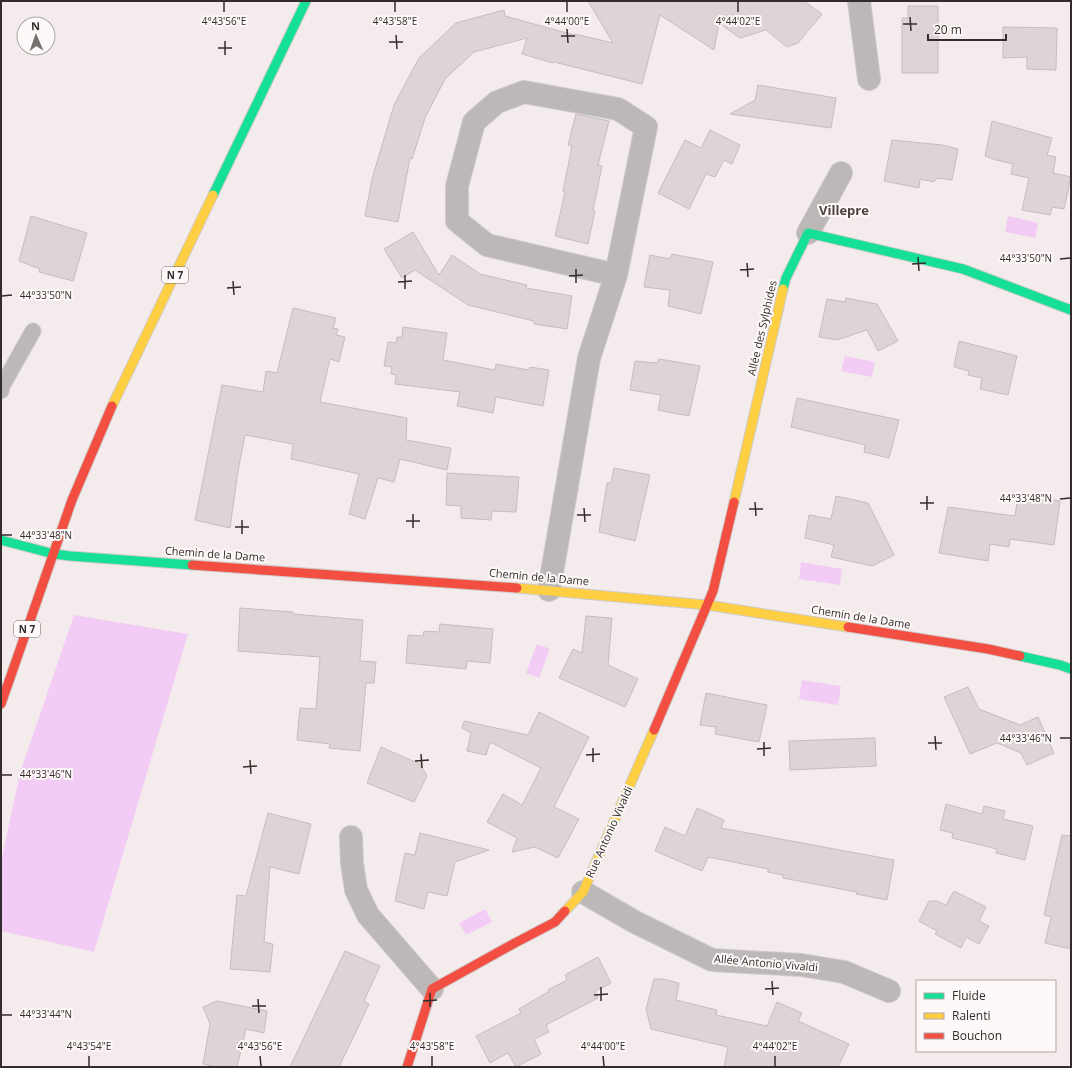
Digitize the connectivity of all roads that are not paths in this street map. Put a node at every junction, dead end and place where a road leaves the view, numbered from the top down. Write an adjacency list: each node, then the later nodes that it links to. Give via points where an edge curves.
1 (306, 1): 11 (street, N 7, via 112,407 72,500)
2 (859, 1): 3 (street)
3 (869, 79)
4 (841, 173): 5 (street)
5 (808, 233): 7 (street, via 962,269); 13 (street, Allée des Sylphides, via 786,278 713,591)
6 (616, 275): 6 (street, via 646,127 618,109 524,92 497,102 474,122 457,186 457,221 487,245); 12 (street, via 589,358)
7 (1071, 310)
8 (33, 331): 9 (lane)
9 (1, 391)
10 (1, 540): 11 (street, Chemin de la Dame)
11 (54, 554): 12 (street, Chemin de la Dame); 15 (street, N 7)
12 (549, 590): 13 (street, Chemin de la Dame)
13 (707, 605): 14 (street, Chemin de la Dame, via 988,649); 17 (street, Rue Antonio Vivaldi)
14 (1071, 669)
15 (1, 704)
16 (351, 837): 18 (street, via 356,890 368,915)
17 (583, 892): 18 (street, Rue Antonio Vivaldi, via 555,922); 19 (street, Allée Antonio Vivaldi, via 635,922 712,960 801,965 844,972)
18 (432, 989): 20 (street)
19 (889, 991)
20 (407, 1067)

